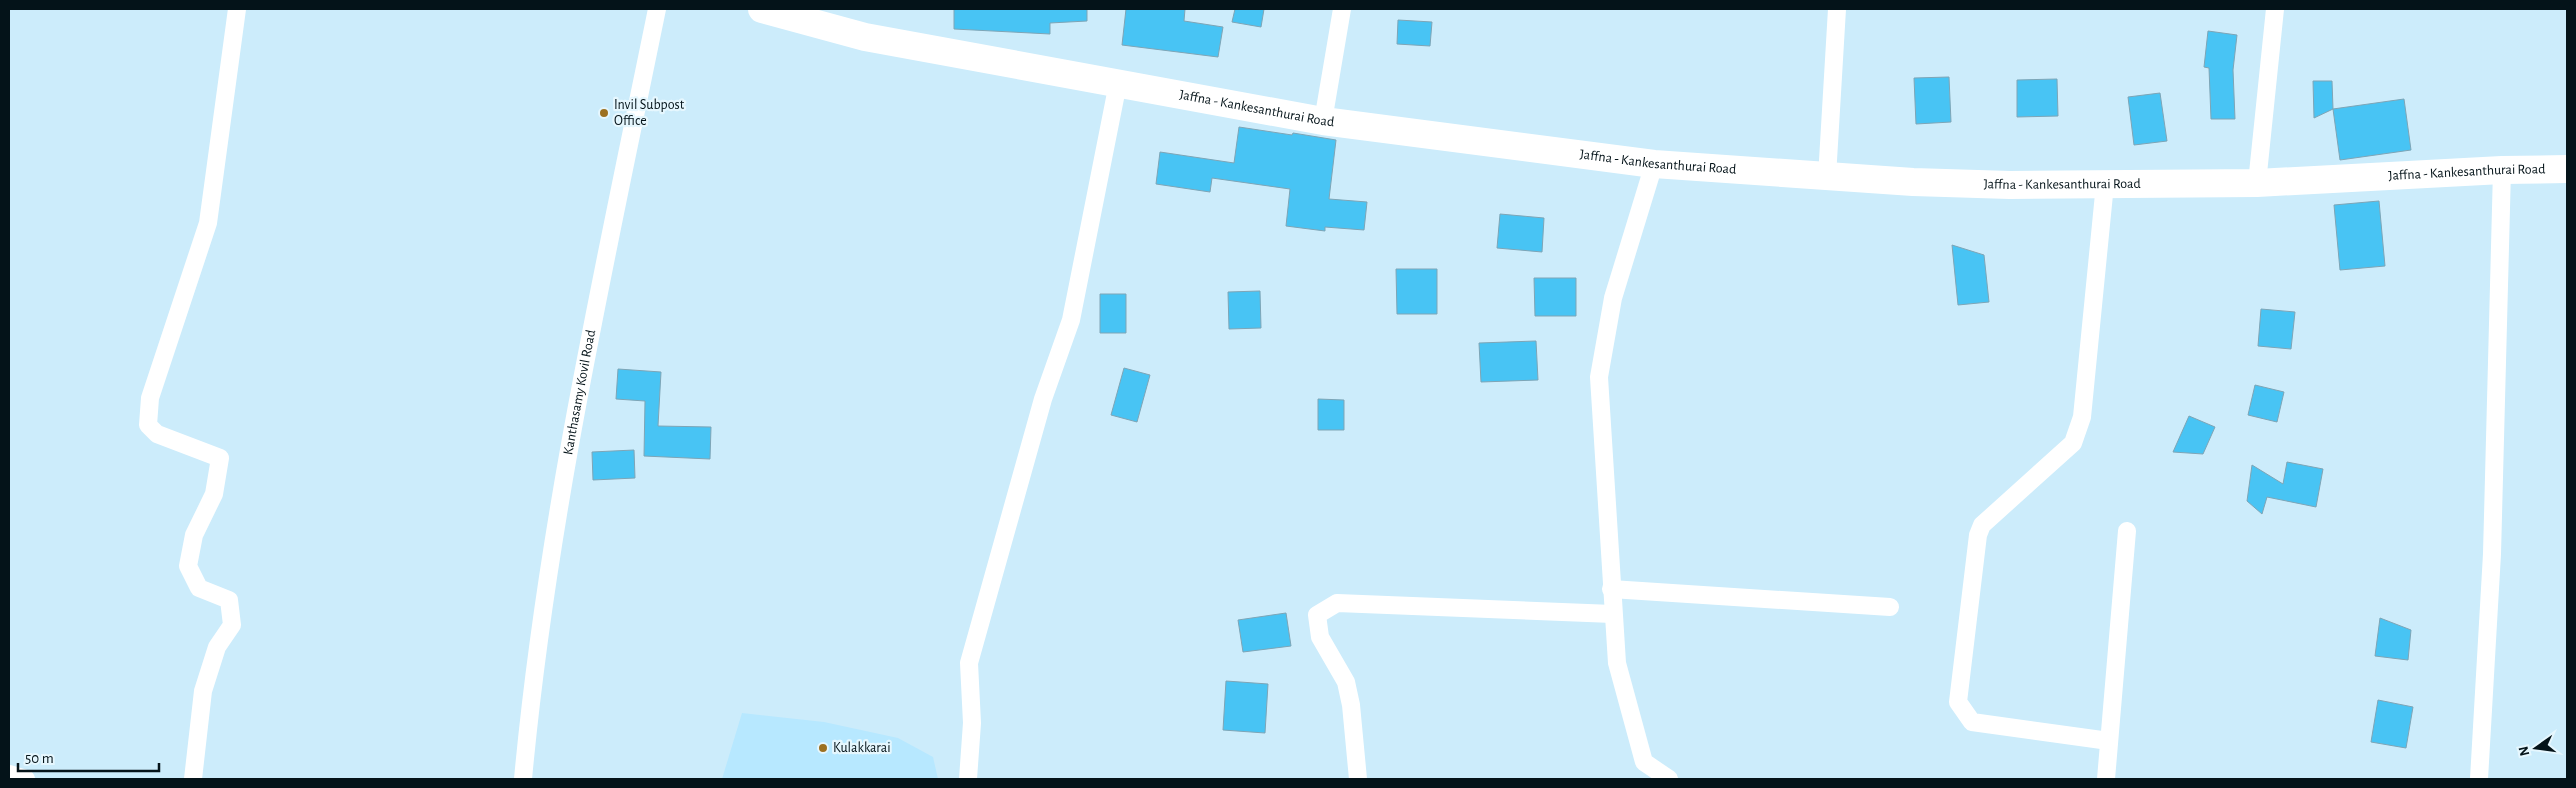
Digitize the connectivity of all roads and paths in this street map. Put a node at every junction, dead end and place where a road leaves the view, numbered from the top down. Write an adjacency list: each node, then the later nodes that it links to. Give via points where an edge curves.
1 (237, 9): 22 (street, via 208,223 150,398 148,425 157,434 220,458 214,494 194,535 188,566 199,588 229,600 232,625 217,648 203,690)
2 (657, 9): 23 (street, Kanthasamy Kovil Road, via 569,443 528,724)
3 (762, 9): 7 (main road, Jaffna - Kankesanthurai Road, via 865,37)
4 (1342, 9): 8 (street)
5 (1838, 9): 12 (street)
6 (2275, 9): 13 (street)
7 (1118, 83): 8 (main road, Jaffna - Kankesanthurai Road); 24 (street, via 1071,320 1043,399 969,663 972,723)
8 (1323, 121): 9 (main road, Jaffna - Kankesanthurai Road)
9 (1654, 164): 12 (main road, Jaffna - Kankesanthurai Road); 16 (street, via 1613,298 1599,377)
10 (2567, 169): 11 (main road, Jaffna - Kankesanthurai Road)
11 (2502, 170): 13 (main road, Jaffna - Kankesanthurai Road); 28 (street, via 2492,554)
12 (1827, 177): 14 (main road, Jaffna - Kankesanthurai Road, via 2001,185)
13 (2257, 183): 14 (main road, Jaffna - Kankesanthurai Road)
14 (2105, 184): 19 (street, via 2082,417 2073,443 1982,525 1978,535 1958,702 1972,722)
15 (2127, 530): 19 (street)
16 (1611, 589): 17 (street); 18 (street)
17 (1890, 607)
18 (1613, 614): 25 (street, via 1336,603 1317,615 1320,637 1346,682); 26 (street, via 1617,663 1644,762)
19 (2109, 741): 27 (street)
20 (9, 774): 21 (street)
21 (26, 779)
22 (194, 779)
23 (523, 779)
24 (968, 779)
25 (1358, 779)
26 (1669, 779)
27 (2106, 779)
28 (2479, 779)

